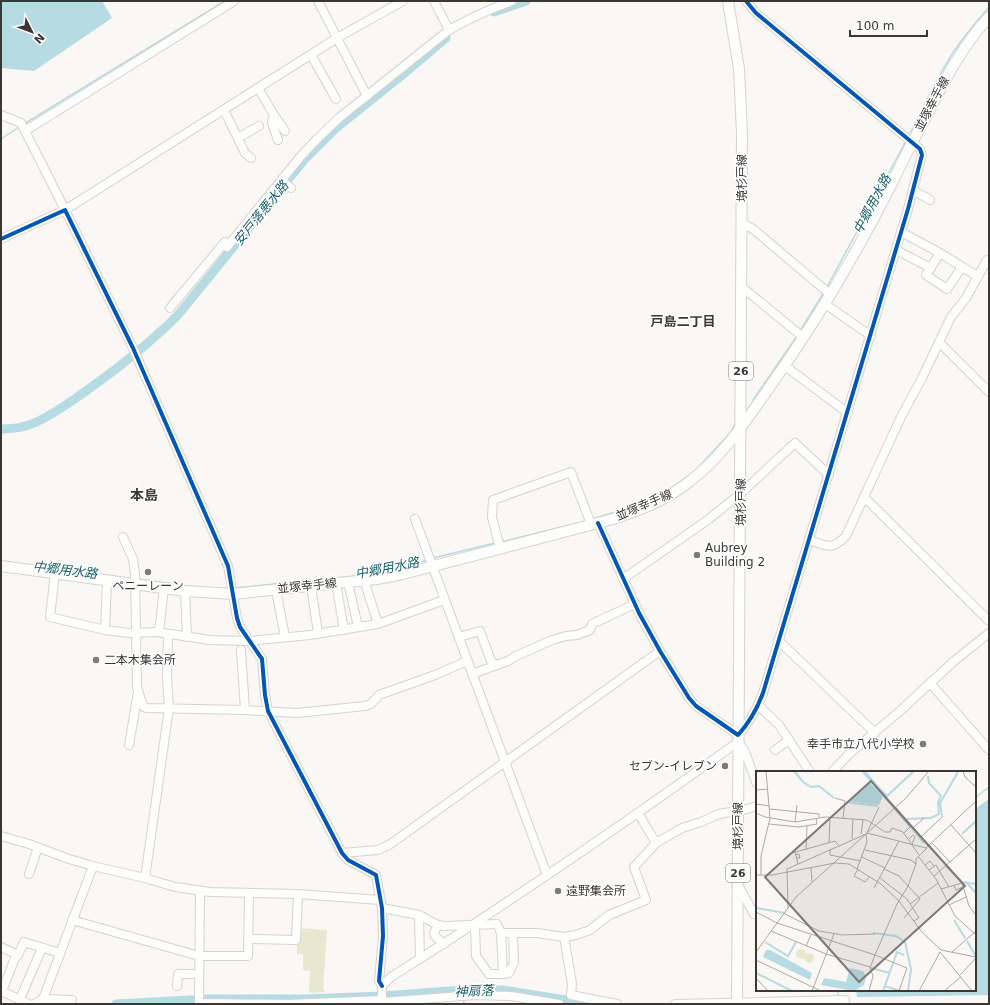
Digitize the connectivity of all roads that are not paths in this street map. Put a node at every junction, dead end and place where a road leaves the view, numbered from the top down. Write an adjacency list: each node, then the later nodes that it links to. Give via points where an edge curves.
1 (234, 1): 19 (street)
2 (318, 1): 10 (street)
3 (404, 1): 10 (street)
4 (434, 1): 9 (street)
5 (512, 1): 9 (street)
6 (728, 1): 30 (main road, 境杉戸線 / 26, via 741,98)
7 (746, 1): 23 (street, via 756,13)
8 (989, 17): 23 (main road, 並塚幸手線, via 965,46 946,76)
9 (449, 30): 13 (street)
10 (337, 38): 11 (street); 13 (street)
11 (311, 55): 12 (street); 14 (street)
12 (258, 88): 15 (street); 17 (street)
13 (367, 96): 25 (street, via 317,139)
14 (336, 99)
15 (224, 110): 21 (street); 29 (street)
16 (1, 115): 19 (street, via 21,123)
17 (274, 115): 20 (street); 22 (street, via 272,123)
18 (259, 126): 21 (street)
19 (25, 131): 29 (street)
20 (285, 131)
21 (238, 138): 24 (street, via 245,153)
22 (278, 140)
23 (912, 142): 27 (street, via 920,149 922,155); 40 (main road, 並塚幸手線, via 865,236)
24 (251, 158)
25 (280, 180): 26 (street); 42 (street, via 227,247 225,242)
26 (291, 188)
27 (913, 190): 28 (street); 31 (street)
28 (930, 200)
29 (65, 210): 32 (street); 73 (street, via 133,348 228,566)
30 (742, 223): 39 (main road, 境杉戸線 / 26); 40 (street, via 753,229)
31 (901, 232): 33 (street); 34 (street)
32 (1, 239)
33 (896, 250): 37 (street); 43 (street)
34 (940, 253): 36 (street); 37 (street)
35 (987, 260): 38 (street)
36 (962, 267): 37 (street, via 947,289 926,275); 38 (street)
37 (931, 268)
38 (977, 276): 45 (street, via 966,298 951,317)
39 (742, 287): 44 (street); 48 (main road, 境杉戸線 / 26)
40 (831, 295): 41 (main road, 並塚幸手線)
41 (826, 304): 43 (street); 44 (main road, 並塚幸手線)
42 (170, 308)
43 (871, 336): 50 (street)
44 (804, 338): 46 (main road, 並塚幸手線)
45 (939, 342): 47 (street); 54 (street)
46 (785, 366): 49 (main road, 並塚幸手線); 50 (street)
47 (989, 392)
48 (741, 397): 49 (main road, via 749,403); 51 (main road, 境杉戸線 / 26)
49 (758, 404): 51 (main road, 並塚幸手線)
50 (848, 413): 52 (street)
51 (741, 428): 53 (main road, 境杉戸線 / 26); 56 (main road, 並塚幸手線, via 712,462 680,489 659,502)
52 (829, 475): 53 (street, via 795,443); 58 (street)
53 (741, 493): 64 (street, via 709,519); 103 (main road, 境杉戸線 / 26)
54 (864, 497): 58 (street, via 846,536 838,544 831,547); 76 (street)
55 (415, 519): 61 (street)
56 (594, 524): 59 (main road, 並塚幸手線); 59 (street, via 571,472 493,500 492,517); 64 (street)
57 (125, 536): 63 (street, via 133,559)
58 (809, 540): 89 (street)
59 (500, 548): 61 (main road, 並塚幸手線)
60 (1, 566): 62 (main road, 並塚幸手線)
61 (432, 566): 65 (main road, 並塚幸手線); 74 (street)
62 (55, 573): 66 (main road, 並塚幸手線); 79 (street, via 50,617)
63 (134, 579): 66 (main road, 並塚幸手線); 70 (main road, 並塚幸手線); 81 (street)
64 (623, 579): 75 (street)
65 (364, 580): 67 (main road, 並塚幸手線); 77 (street)
66 (107, 581): 79 (street)
67 (348, 582): 68 (main road, 並塚幸手線); 78 (street)
68 (336, 583): 69 (main road, 並塚幸手線); 80 (street)
69 (311, 586): 72 (main road, 並塚幸手線); 83 (street)
70 (164, 588): 71 (main road, 並塚幸手線); 82 (street)
71 (185, 590): 73 (main road, 並塚幸手線); 86 (street)
72 (276, 590): 73 (main road, 並塚幸手線); 87 (street)
73 (233, 594): 90 (street, via 238,622)
74 (444, 600): 77 (street); 88 (street)
75 (635, 604): 92 (street); 94 (street, via 592,624 590,630 584,633 552,640)
76 (989, 621)
77 (378, 624): 78 (street)
78 (358, 627): 80 (street)
79 (105, 630): 81 (street)
80 (344, 630): 83 (street)
81 (136, 632): 82 (street); 97 (street)
82 (159, 632): 85 (street)
83 (318, 633): 87 (street)
84 (989, 633): 96 (street)
85 (168, 634): 86 (street); 99 (street)
86 (187, 637): 90 (street)
87 (285, 637): 90 (street)
88 (459, 637): 93 (street); 94 (street, via 480,631 491,661)
89 (778, 640): 98 (street); 102 (street)
90 (250, 641): 101 (street, via 262,659)
91 (241, 650): 100 (street)
92 (660, 651): 103 (street, via 696,706); 108 (street)
93 (467, 661): 95 (street); 101 (street, via 379,695 371,704 365,706 297,713)
94 (496, 665): 95 (street)
95 (472, 674): 108 (street)
96 (930, 683): 102 (street); 107 (street)
97 (138, 690): 99 (street, via 146,708); 105 (street)
98 (758, 705): 103 (street); 104 (street, via 779,725)
99 (169, 708): 100 (street); 122 (street)
100 (245, 710): 101 (street)
101 (268, 711): 118 (street)
102 (875, 733): 110 (street)
103 (738, 739): 111 (street); 113 (main road, 境杉戸線 / 26); 114 (street)
104 (789, 740): 106 (street); 109 (street)
105 (129, 745)
106 (775, 750)
107 (989, 750)
108 (505, 762): 118 (street, via 389,845 378,850); 121 (street)
109 (809, 771)
110 (833, 771)
111 (756, 781)
112 (756, 806): 113 (street)
113 (737, 810): 116 (street, via 682,828); 123 (main road, 境杉戸線 / 26)
114 (638, 813): 116 (street); 121 (street)
115 (1, 836): 117 (street)
116 (656, 843): 135 (street, via 634,867 646,900 609,915 590,930)
117 (38, 847): 119 (street); 120 (street)
118 (342, 853): 127 (street, via 348,860 376,875)
119 (93, 866): 122 (street); 130 (street)
120 (29, 874)
121 (547, 875): 132 (street)
122 (145, 878): 124 (street, via 174,887)
123 (738, 884): 128 (street, via 754,914); 156 (main road, 境杉戸線 / 26)
124 (200, 891): 125 (street); 142 (street)
125 (249, 893): 126 (street); 136 (street)
126 (298, 894): 127 (street); 136 (street, via 296,940)
127 (381, 904): 129 (street); 147 (street, via 383,936 379,981)
128 (756, 913)
129 (419, 915): 131 (street); 143 (street)
130 (72, 920): 140 (street); 142 (street)
131 (438, 925): 132 (street); 137 (street, via 434,936)
132 (473, 926): 133 (street, via 497,924); 137 (street); 145 (street, via 476,956 489,974)
133 (501, 934): 134 (street); 145 (street)
134 (513, 934): 135 (street, via 537,933); 145 (street, via 514,962 509,973)
135 (564, 937): 161 (street, via 572,984 571,995)
136 (249, 939): 142 (street, via 248,956)
137 (444, 944): 143 (street)
138 (1, 947): 141 (street)
139 (42, 948): 140 (street); 141 (street, via 24,942); 149 (street)
140 (60, 953): 150 (street)
141 (18, 955): 148 (street)
142 (199, 956): 144 (street)
143 (420, 959): 147 (street, via 391,977)
144 (199, 974): 146 (street, via 178,974); 159 (street)
145 (503, 974)
146 (177, 986)
147 (382, 986): 154 (street)
148 (1, 991): 149 (street)
149 (20, 999): 157 (street)
150 (43, 999): 151 (street); 158 (street)
151 (72, 1000)
152 (463, 1000): 154 (street); 155 (street, via 511,996)
153 (845, 1000): 156 (street)
154 (382, 1002): 159 (street)
155 (548, 1003): 160 (street)
156 (737, 1003): 162 (street)
157 (29, 1004)
158 (34, 1004)
159 (199, 1004)
160 (559, 1004)
161 (617, 1004)
162 (675, 1004)

